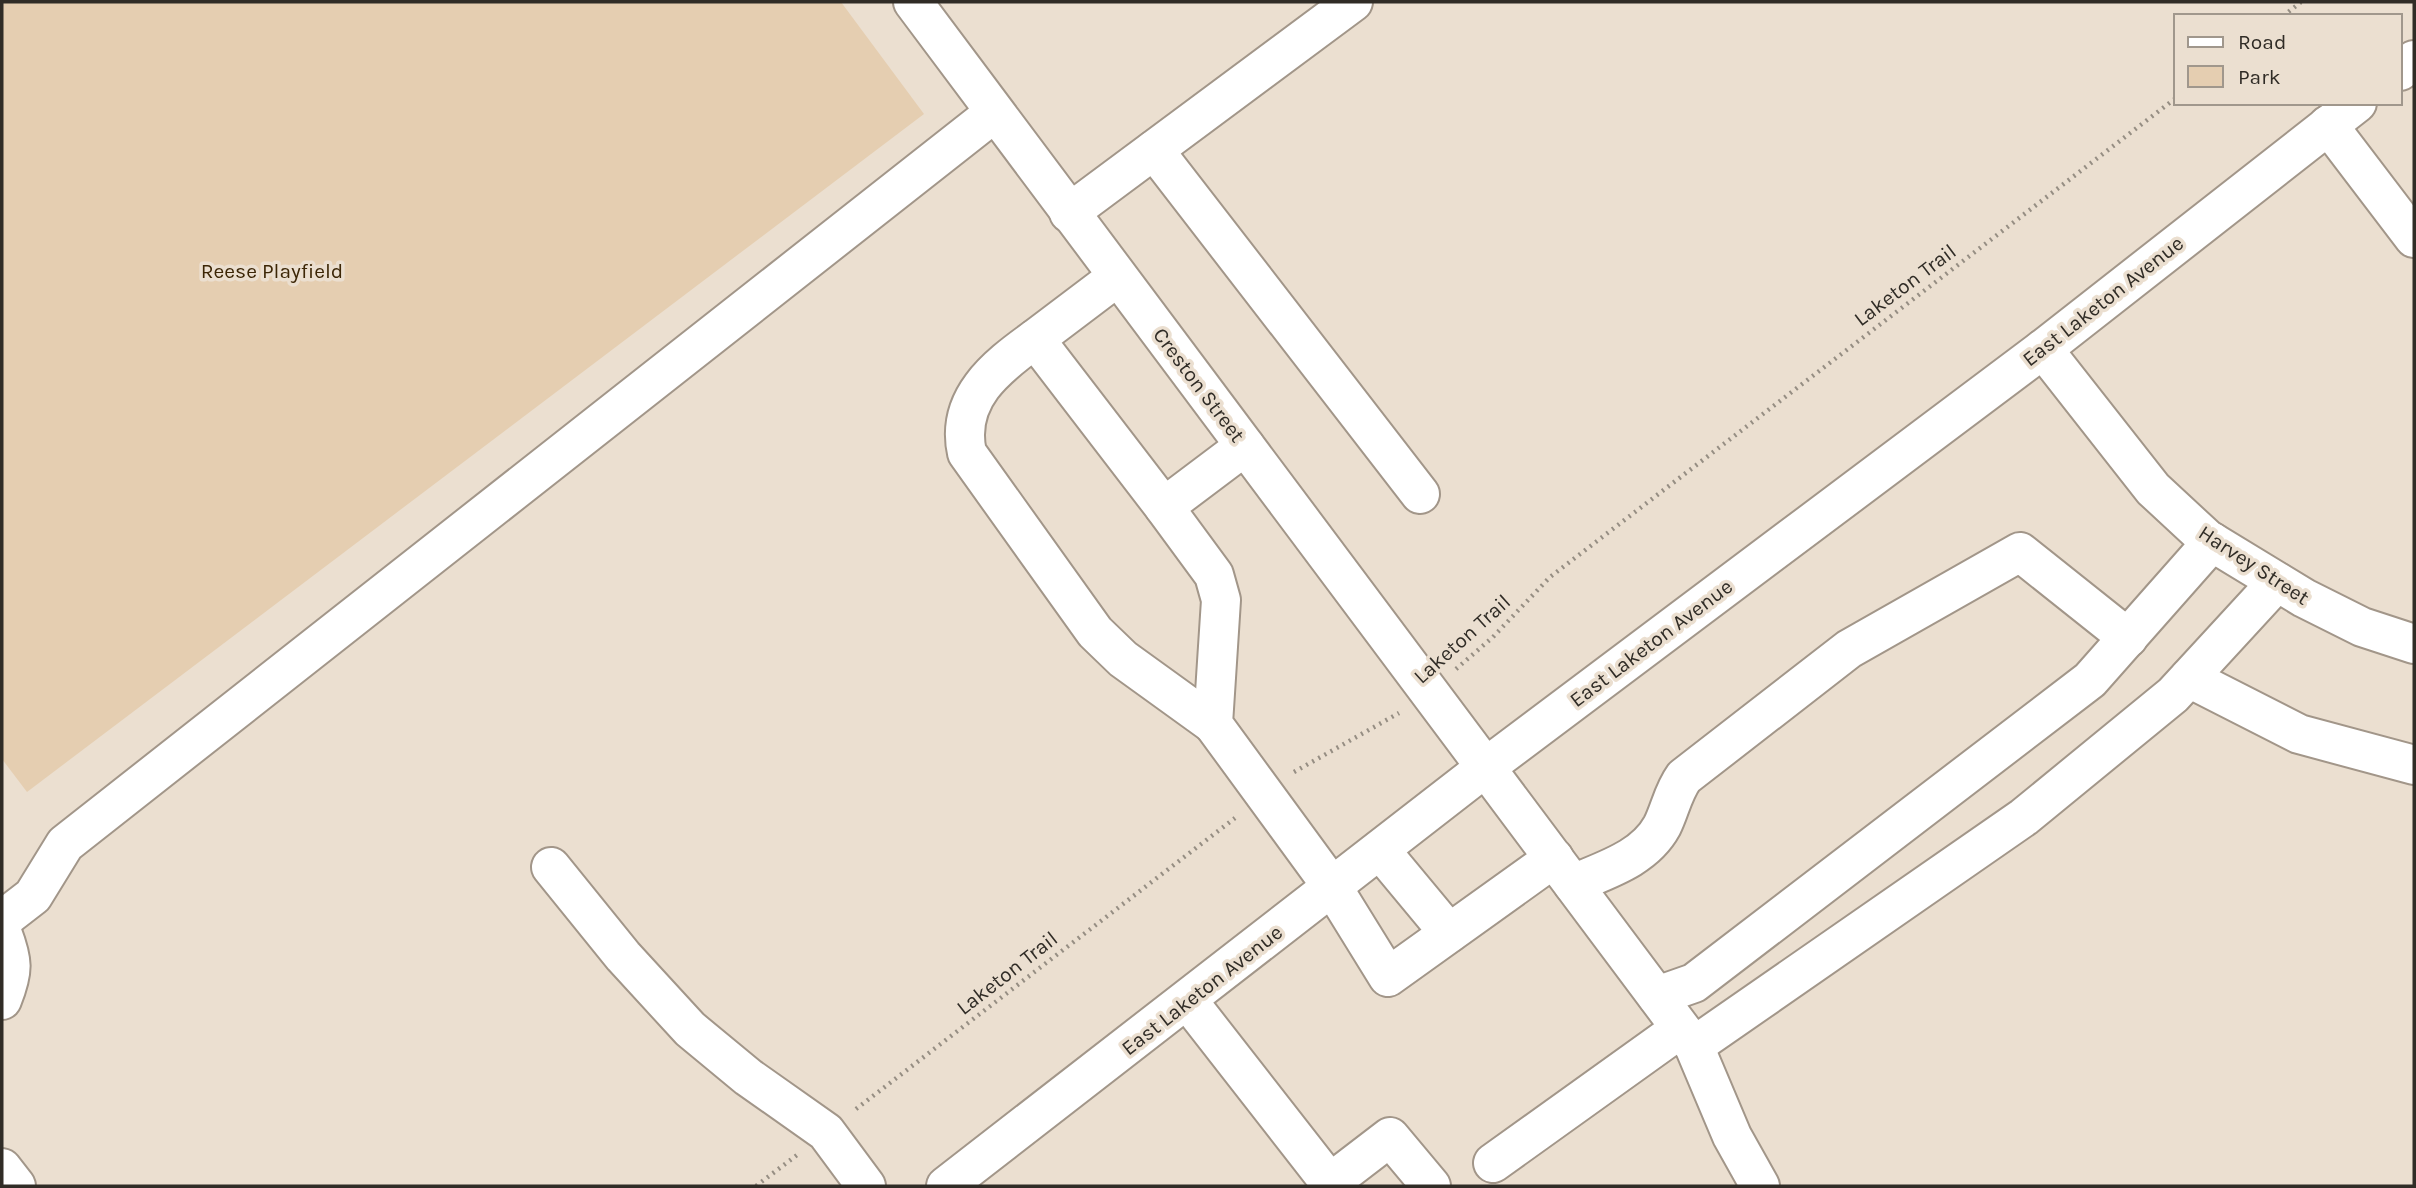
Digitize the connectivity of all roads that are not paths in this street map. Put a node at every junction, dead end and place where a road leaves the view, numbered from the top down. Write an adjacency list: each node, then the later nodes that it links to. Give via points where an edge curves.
1 (914, 2): 3 (main road, Creston Street)
2 (1353, 2): 5 (main road)
3 (994, 113): 7 (main road, Creston Street); 27 (main road, via 65,844 33,896)
4 (2343, 114): 6 (main road); 8 (main road); 11 (main road, East Laketon Avenue)
5 (1154, 150): 7 (main road); 13 (main road)
6 (2414, 205)
7 (1069, 214): 9 (main road, Creston Street)
8 (2414, 238)
9 (1118, 277): 10 (main road); 12 (main road, Creston Street)
10 (1035, 339): 14 (main road); 20 (main road, via 978,387 967,414 967,453 1095,632 1123,659)
11 (2043, 349): 15 (main road, Harvey Street, via 2153,489); 22 (main road, East Laketon Avenue)
12 (1245, 446): 14 (main road); 22 (main road, Creston Street)
13 (1420, 494)
14 (1164, 507): 20 (main road, via 1219,587)
15 (2213, 542): 16 (main road, Harvey Street); 17 (main road)
16 (2277, 582): 18 (main road, Harvey Street, via 2362,627); 19 (main road)
17 (2128, 638): 25 (main road, via 2020,552 1849,649 1684,777 1660,829 1641,851 1626,861); 30 (main road, via 2090,680 1694,984)
18 (2414, 644)
19 (2189, 678): 21 (main road, via 2299,734); 33 (main road, via 2024,817)
20 (1213, 724): 26 (main road)
21 (2414, 765)
22 (1486, 767): 23 (main road, East Laketon Avenue); 25 (main road, Creston Street)
23 (1380, 850): 26 (main road, East Laketon Avenue); 29 (main road)
24 (551, 867): 37 (main road, via 690,1030 826,1132)
25 (1563, 871): 29 (main road); 30 (main road, Creston Street)
26 (1333, 888): 29 (main road, via 1388,977); 32 (main road, East Laketon Avenue)
27 (2, 920)
28 (2, 932): 31 (main road, via 12,960)
29 (1449, 933)
30 (1657, 996): 33 (main road, Creston Street)
31 (2, 1000)
32 (1188, 1002): 38 (main road, East Laketon Avenue); 39 (main road, via 1330,1183 1390,1137)
33 (1687, 1037): 34 (main road); 40 (main road, Creston Street)
34 (1493, 1163)
35 (2, 1168): 36 (main road)
36 (16, 1186)
37 (866, 1186)
38 (946, 1186)
39 (1431, 1186)
40 (1760, 1186)

